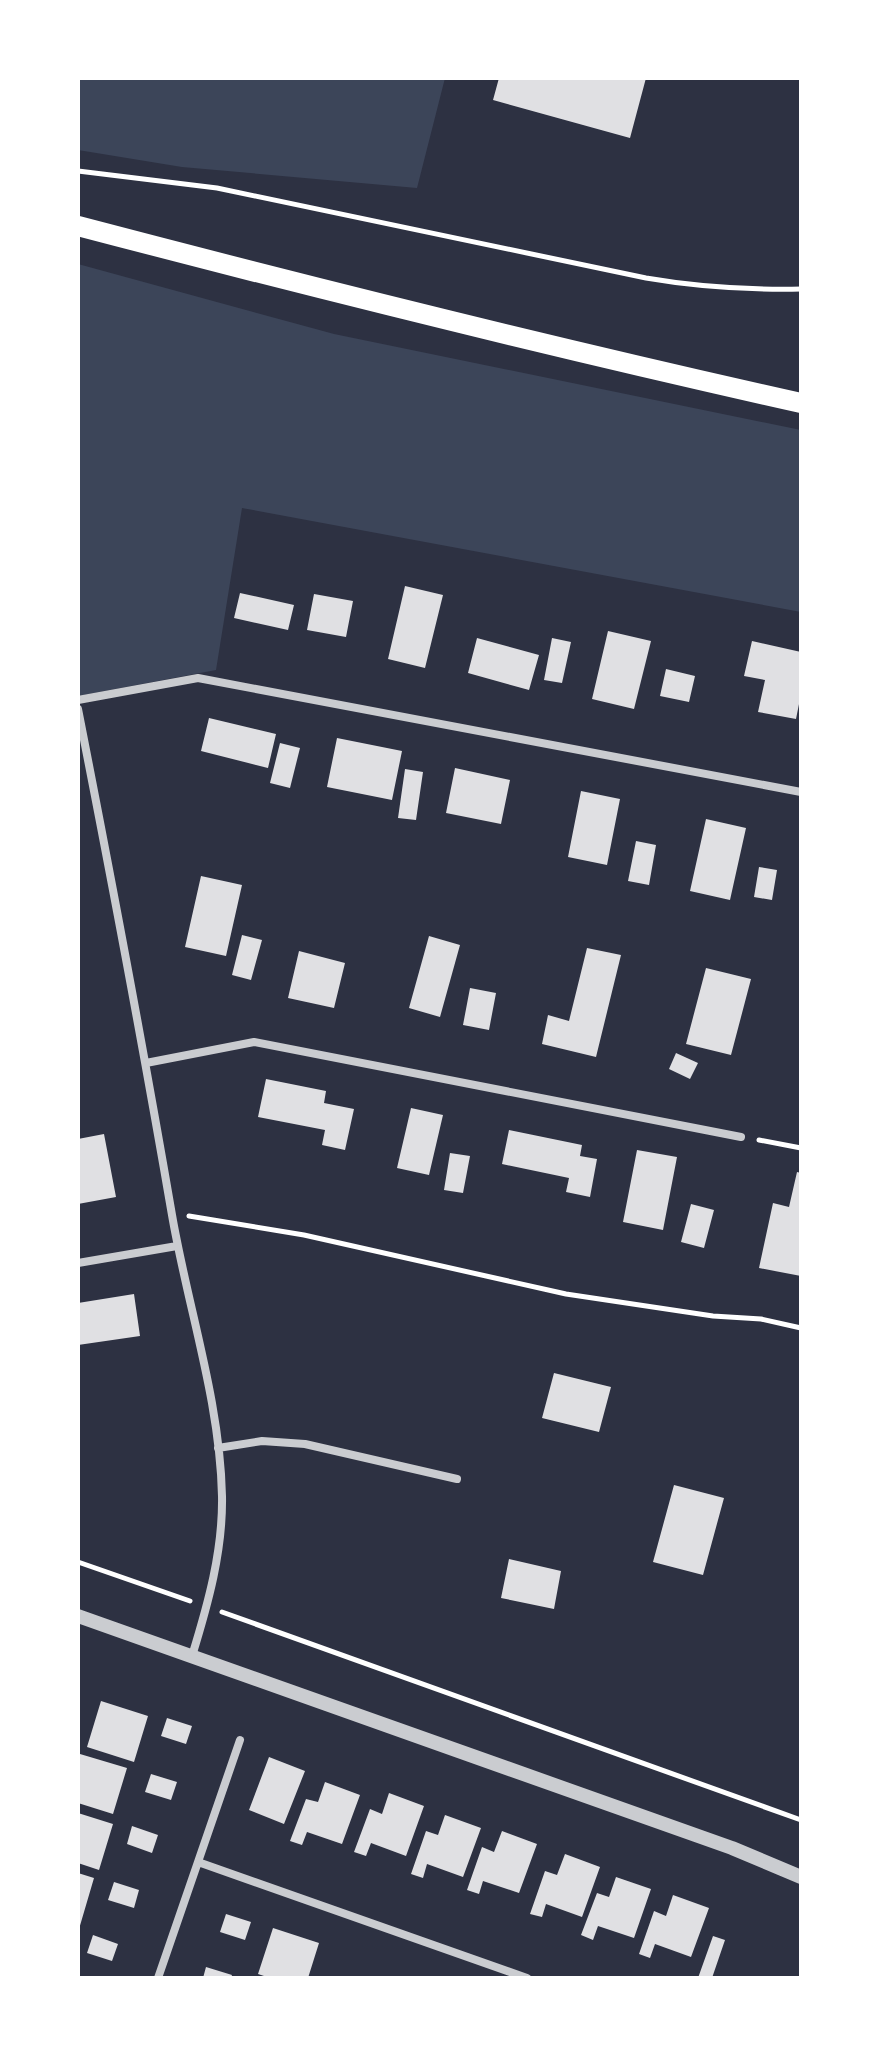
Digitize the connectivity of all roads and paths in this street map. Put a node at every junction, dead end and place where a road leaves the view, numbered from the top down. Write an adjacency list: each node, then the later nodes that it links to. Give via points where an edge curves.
1 (78, 171): 3 (path, via 217,188 646,278 750,290)
2 (78, 226): 4 (main road, via 399,309)
3 (801, 289)
4 (801, 403)
5 (78, 700): 7 (street, via 198,678)
6 (78, 709): 8 (street)
7 (801, 792)
8 (146, 1063): 9 (street, via 254,1042); 11 (street)
9 (741, 1137): 10 (path)
10 (801, 1148)
11 (172, 1216): 12 (street); 14 (path, via 304,1235 610,1302)
12 (177, 1246): 13 (street); 15 (street)
13 (78, 1263)
14 (801, 1328)
15 (218, 1448): 16 (street, via 262,1441 305,1444); 18 (street, via 222,1497)
16 (457, 1479)
17 (78, 1562): 18 (path)
18 (207, 1607): 20 (street); 22 (path)
19 (78, 1616): 20 (street)
20 (192, 1656): 24 (street, via 718,1842)
21 (240, 1740): 23 (street)
22 (801, 1820)
23 (198, 1862): 25 (street); 26 (street)
24 (801, 1877)
25 (158, 1978)
26 (527, 1978)

